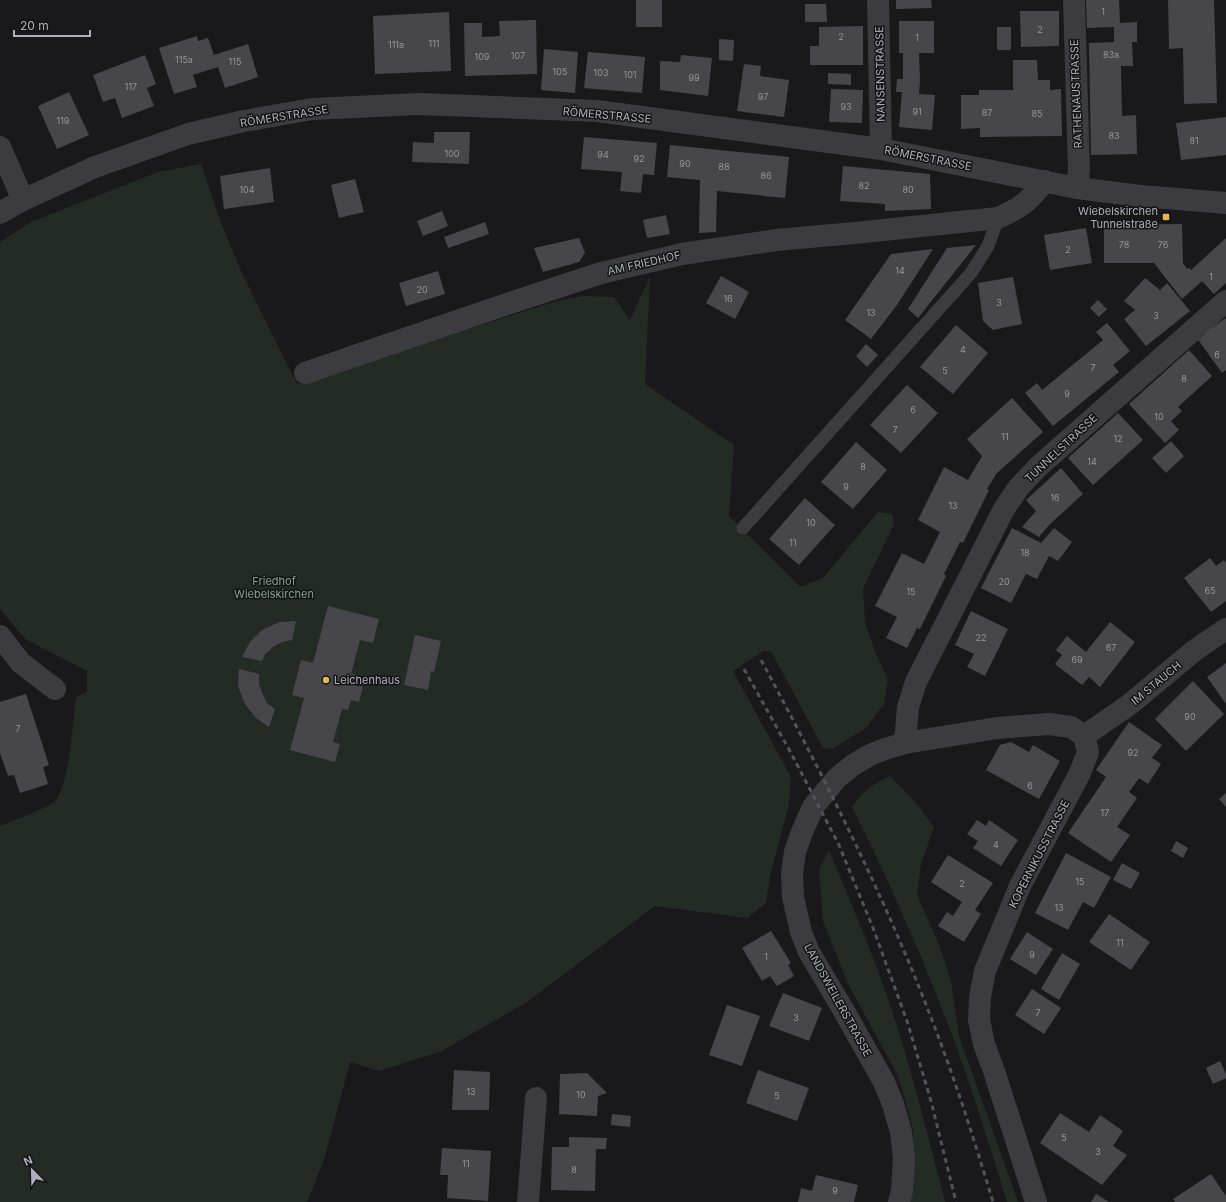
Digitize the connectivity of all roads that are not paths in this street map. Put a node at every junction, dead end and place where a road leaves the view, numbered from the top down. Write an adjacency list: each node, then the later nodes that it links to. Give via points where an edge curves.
1 (878, 0): 4 (street, NANSENSTRASSE)
2 (1074, 0): 6 (street, RATHENAUSTRASSE, via 1079,170)
3 (0, 147): 7 (street)
4 (881, 149): 5 (street, RÖMERSTRASSE); 7 (street, RÖMERSTRASSE, via 597,112 418,104 340,107 312,109 244,121 188,134 95,168)
5 (1045, 181): 6 (street, RÖMERSTRASSE); 10 (street, AM FRIEDHOF, via 1030,200)
6 (1077, 188): 8 (street, RÖMERSTRASSE)
7 (23, 200): 9 (street, RÖMERSTRASSE)
8 (1226, 203)
9 (0, 213)
10 (998, 218): 12 (street, AM FRIEDHOF, via 776,240 682,254 593,276); 13 (lane, via 988,246 971,273)
11 (1226, 301): 18 (street, TUNNELSTRASSE, via 1039,466 1019,487 1004,509 916,682 908,707)
12 (305, 373)
13 (743, 528)
14 (1226, 629): 17 (street, IM STAUCH, via 1195,650 1129,705)
15 (0, 636): 16 (street, via 21,663)
16 (55, 689)
17 (1084, 736): 18 (street, LANDSWEILERSTRASSE, via 1071,727 1049,724 997,728); 22 (street, KOPERNIKUSSTRASSE, via 1088,752 1080,774 1020,886 985,971 980,997 979,1020 984,1044)
18 (906, 743): 21 (street, LANDSWEILERSTRASSE, via 870,755 853,764 837,778 813,807 802,832 792,874 793,897 801,932 809,952 884,1082 893,1104 901,1132 904,1159)
19 (536, 1098): 20 (street)
20 (528, 1202)
21 (899, 1202)
22 (1036, 1202)

